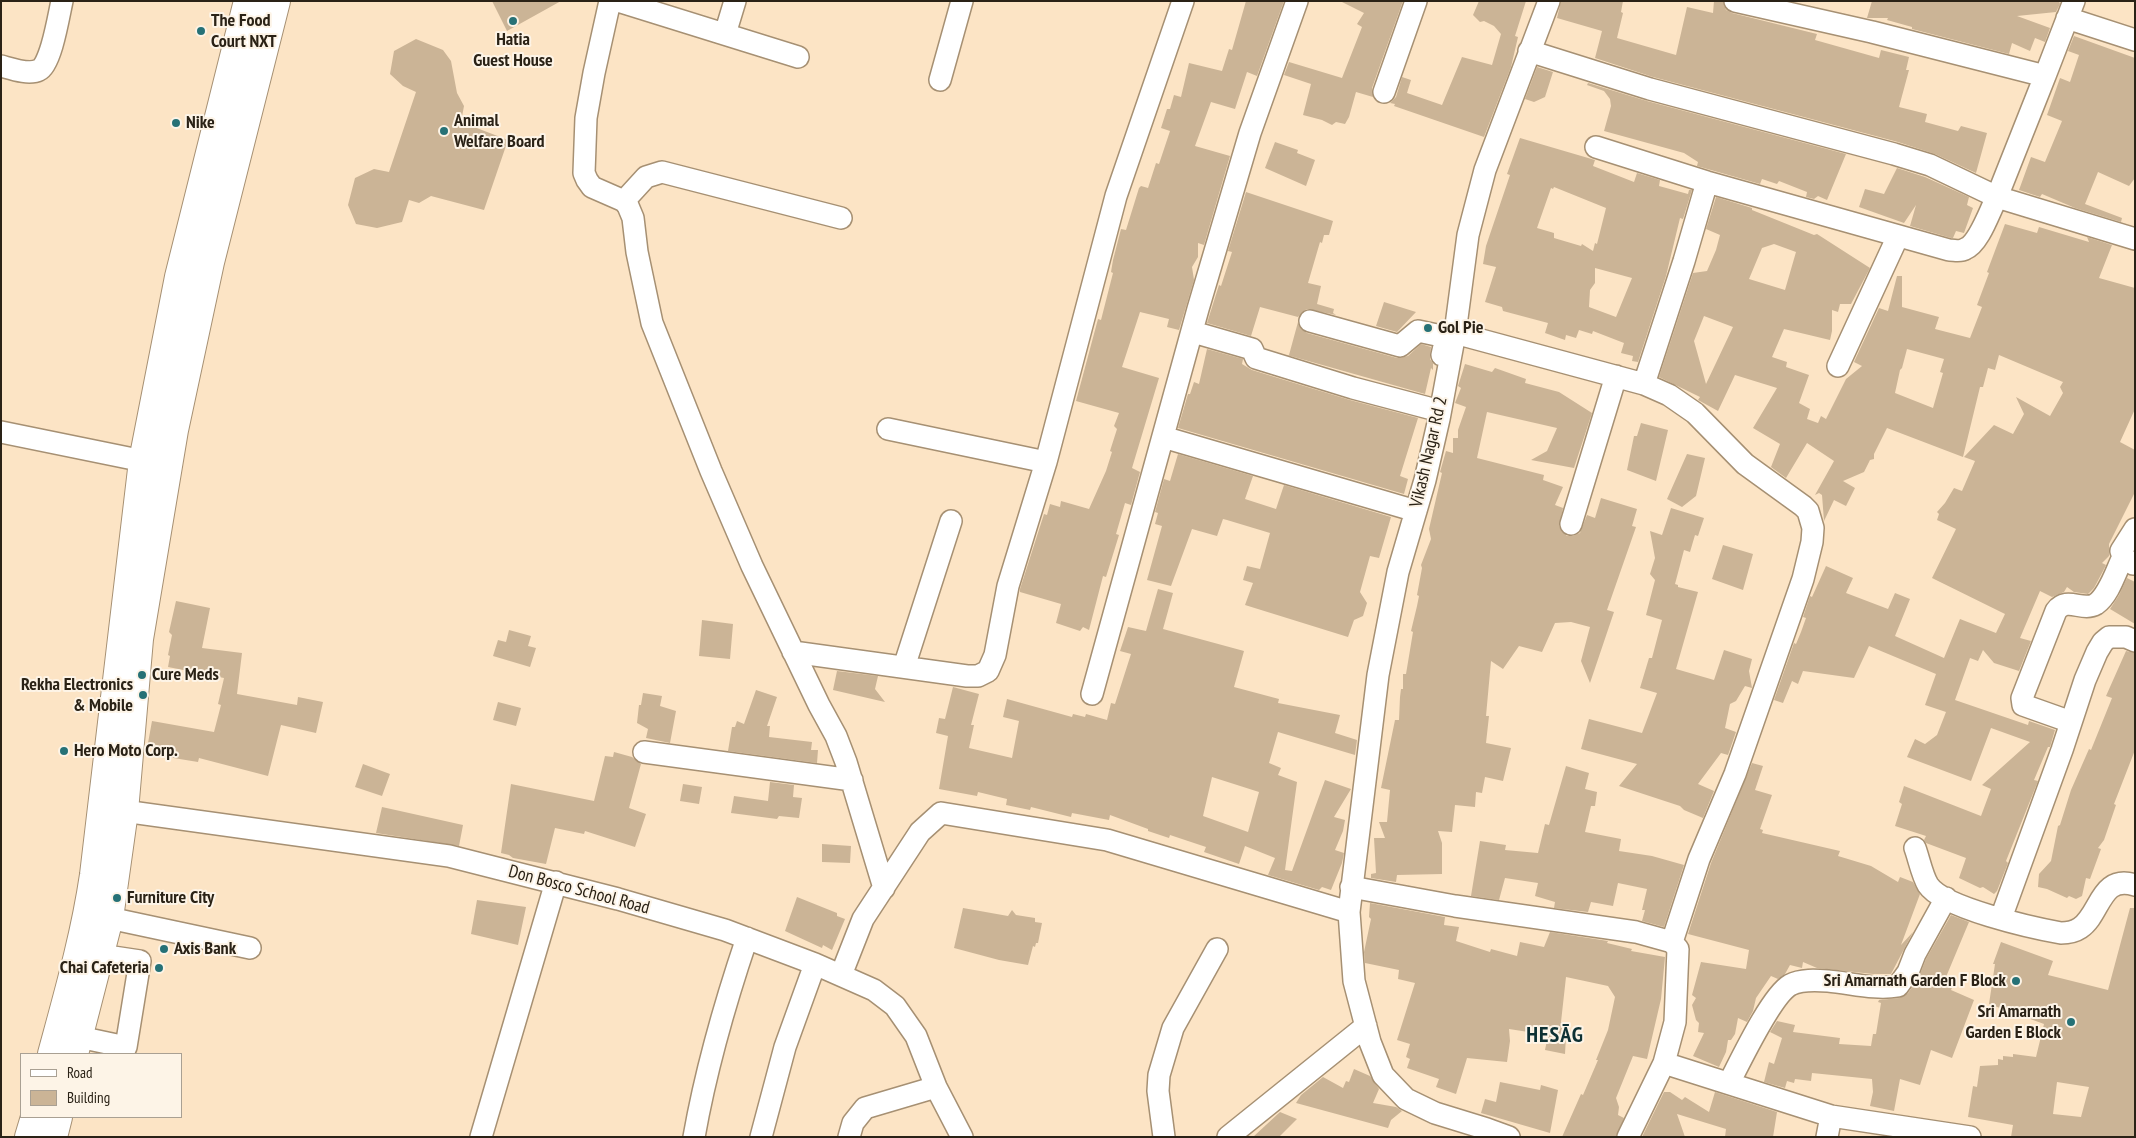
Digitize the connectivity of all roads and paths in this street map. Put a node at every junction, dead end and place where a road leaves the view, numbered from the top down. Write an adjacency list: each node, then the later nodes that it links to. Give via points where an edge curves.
1 (62, 1): 19 (street, via 43,68 29,71)
2 (248, 1): 42 (main road, via 179,277)
3 (276, 1): 42 (main road)
4 (610, 1): 26 (street, via 586,118 584,173 592,187)
5 (618, 1): 15 (street)
6 (735, 1): 15 (street)
7 (962, 1): 21 (street)
8 (1183, 1): 41 (street, via 1116,196)
9 (1297, 1): 31 (street, via 1250,133)
10 (1416, 1): 22 (street)
11 (1549, 1): 17 (street, Vikash Nagar Rd 2)
12 (1735, 1): 13 (street)
13 (1805, 9): 20 (street, via 1872,32)
14 (2070, 10): 16 (street); 20 (street)
15 (725, 34): 18 (street)
16 (2135, 40)
17 (1529, 52): 25 (street, via 1650,90 1930,165); 32 (street, Vikash Nagar Rd 2, via 1484,170 1468,235)
18 (798, 57)
19 (1, 66)
20 (2045, 76): 25 (street)
21 (940, 80)
22 (1384, 92)
23 (1596, 147): 24 (street)
24 (1708, 182): 28 (street); 36 (street)
25 (1996, 197): 28 (street, via 1974,243 1967,249 1949,250); 29 (street)
26 (624, 201): 27 (street, via 646,176 662,172); 49 (street, via 633,218 652,323 711,471)
27 (841, 218)
28 (1898, 236): 34 (street)
29 (2135, 238)
30 (1310, 321): 33 (street, via 1400,346 1418,331 1446,337 1442,355)
31 (1193, 332): 37 (street, via 1252,349 1256,358); 40 (street)
32 (1455, 333): 33 (street, Vikash Nagar Rd 2); 35 (street)
33 (1451, 356): 37 (street, Vikash Nagar Rd 2)
34 (1838, 366)
35 (1616, 376): 36 (street); 45 (street)
36 (1644, 384): 66 (street, via 1695,413 1745,464 1803,506 1813,528 1802,579 1735,774 1699,860)
37 (1440, 411): 43 (street, Vikash Nagar Rd 2)
38 (888, 429): 41 (street)
39 (1, 432): 42 (street)
40 (1163, 437): 43 (street); 51 (street)
41 (1046, 462): 50 (street, via 1008,586 995,656 988,671 978,676 967,676)
42 (155, 464): 55 (main road)
43 (1416, 511): 59 (street, Vikash Nagar Rd 2, via 1398,572 1378,675)
44 (951, 522): 50 (street)
45 (1571, 524)
46 (2135, 529): 47 (street, via 2121,551)
47 (2129, 561): 52 (street, via 2098,603 2084,607 2064,604 2056,611 2022,698 2023,705)
48 (2135, 641): 52 (street, via 2116,636 2103,642)
49 (793, 652): 50 (street); 54 (street, via 836,736)
50 (904, 668)
51 (1092, 694)
52 (2071, 722): 64 (street)
53 (644, 752): 54 (street)
54 (852, 780): 60 (street)
55 (113, 809): 57 (street, Don Bosco School Road, via 449,856); 63 (main road); 74 (main road)
56 (1915, 848): 61 (street, via 1928,884)
57 (556, 882): 65 (street, Don Bosco School Road); 84 (street)
58 (2135, 885): 64 (street, via 2118,884 2110,888 2088,920 2070,933 2046,931)
59 (1351, 887): 62 (street, Vikash Nagar Rd 2); 66 (street, via 1455,906 1636,932)
60 (884, 888): 62 (street, via 920,832 941,813 1107,840); 71 (street, via 863,919)
61 (1946, 898): 64 (street); 76 (street, via 1898,986 1827,981 1801,981 1789,985 1777,998)
62 (1349, 912): 72 (street, Vikash Nagar Rd 2, via 1354,981)
63 (109, 918): 67 (street); 69 (main road)
64 (2001, 918)
65 (747, 938): 70 (street, Don Bosco School Road); 85 (street, via 725,1001)
66 (1672, 942): 75 (street, via 1678,949 1675,1022)
67 (250, 948)
68 (1216, 949): 89 (street, via 1173,1028 1158,1091)
69 (100, 955): 73 (main road); 73 (street, via 140,961 126,1047)
70 (815, 964): 71 (street, Don Bosco School Road); 86 (street, via 785,1047)
71 (841, 975): 77 (street, Don Bosco School Road, via 874,990 895,1006 916,1036)
72 (1366, 1026): 81 (street, Vikash Nagar Rd 2, via 1383,1074 1406,1099); 90 (street)
73 (77, 1046)
74 (52, 1053)
75 (1664, 1063): 76 (street); 92 (street)
76 (1729, 1083): 80 (street)
77 (936, 1088): 87 (street, via 865,1108 853,1123); 88 (street, Don Bosco School Road)
78 (35, 1118): 82 (main road)
79 (58, 1118): 83 (main road)
80 (1829, 1127): 93 (street)
81 (1486, 1133): 91 (street, Vikash Nagar Rd 2)
82 (29, 1137)
83 (53, 1137)
84 (481, 1137)
85 (694, 1137)
86 (761, 1137)
87 (849, 1137)
88 (962, 1137)
89 (1164, 1137)
90 (1228, 1137)
91 (1509, 1137)
92 (1628, 1137)
93 (1970, 1137)

